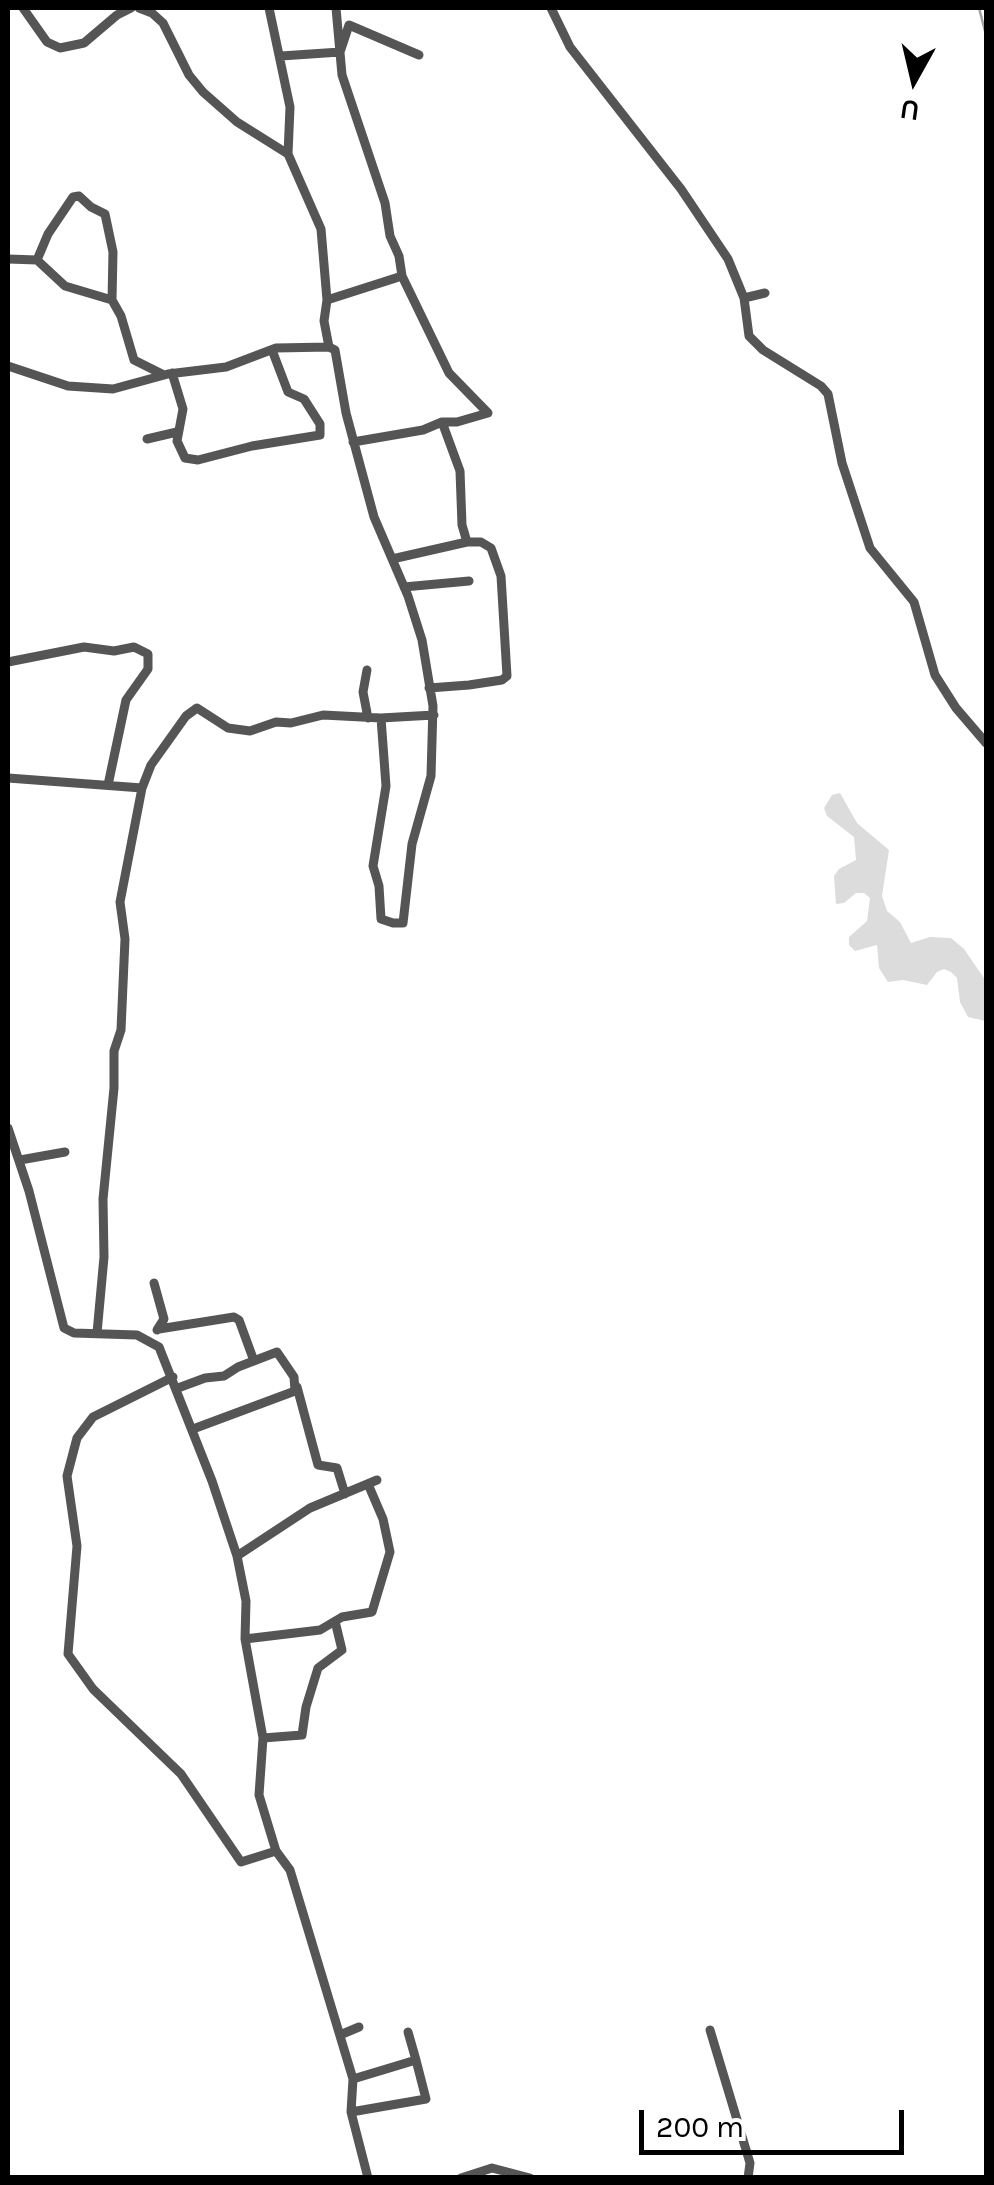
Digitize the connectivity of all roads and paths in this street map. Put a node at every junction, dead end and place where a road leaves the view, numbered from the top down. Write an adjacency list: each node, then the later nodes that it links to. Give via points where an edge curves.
1 (23, 8): 2 (street, via 47,42 60,48 84,43)
2 (131, 8)
3 (139, 8): 10 (street, via 163,23 203,92)
4 (268, 8): 9 (street)
5 (336, 8): 7 (street)
6 (551, 8): 15 (street, via 570,47 704,221)
7 (340, 52): 8 (street, via 349,25); 9 (street); 13 (street)
8 (419, 55)
9 (281, 56): 10 (street, via 290,107)
10 (288, 154): 17 (street, via 321,229)
11 (8, 259): 12 (street)
12 (37, 260): 16 (street, via 65,286); 16 (street, via 78,196 105,214)
13 (402, 276): 17 (street); 22 (street, via 449,373 487,412)
14 (765, 292): 15 (street)
15 (744, 298): 36 (street, via 749,336 828,394 870,548 914,602 935,676)
16 (112, 300): 21 (street, via 134,360)
17 (327, 300): 18 (street)
18 (329, 347): 19 (street); 25 (street, via 335,350)
19 (272, 350): 21 (street, via 226,367); 23 (street, via 288,392 304,399 320,435 198,460 186,458)
20 (8, 366): 21 (street, via 96,389)
21 (168, 374): 23 (street, via 183,409)
22 (442, 422): 25 (street); 26 (street, via 460,472)
23 (177, 432): 24 (street)
24 (147, 439)
25 (353, 442): 27 (street)
26 (467, 542): 27 (street); 32 (street, via 486,544 501,576 507,676)
27 (392, 560): 29 (street)
28 (469, 581): 29 (street)
29 (404, 587): 32 (street)
30 (8, 662): 38 (street, via 84,647 134,647 148,654 148,669 126,700)
31 (367, 670): 34 (street)
32 (429, 688): 33 (street)
33 (434, 715): 35 (street); 35 (street, via 432,776 412,844 403,923 394,924 381,919 373,866 386,786)
34 (368, 718): 35 (street); 39 (street, via 313,716 250,732 228,728 198,708 150,765)
35 (381, 718)
36 (986, 743)
37 (8, 778): 38 (street)
38 (108, 785): 39 (street)
39 (142, 788): 45 (street, via 120,902 121,1030 102,1198)
40 (8, 1128): 42 (street)
41 (65, 1152): 42 (street)
42 (20, 1160): 45 (street, via 64,1328)
43 (154, 1283): 44 (street, via 164,1318)
44 (158, 1329): 46 (street); 47 (street, via 234,1317)
45 (97, 1333): 46 (street)
46 (149, 1340): 48 (street, via 163,1352)
47 (254, 1361): 48 (street, via 224,1376); 49 (street, via 281,1354)
48 (175, 1383): 50 (street); 56 (street, via 93,1417 77,1438 66,1476 77,1546 68,1650 93,1689 181,1774 241,1862)
49 (297, 1386): 50 (street); 51 (street, via 318,1465 337,1468)
50 (193, 1429): 52 (street)
51 (345, 1494): 52 (street, via 310,1508); 53 (street, via 373,1482 389,1558 372,1612)
52 (236, 1556): 54 (street)
53 (335, 1621): 54 (street, via 310,1632); 55 (street, via 342,1650 316,1672 302,1735)
54 (246, 1639): 55 (street)
55 (262, 1738): 56 (street, via 260,1795)
56 (276, 1852): 60 (street, via 290,1870)
57 (359, 2027): 60 (street)
58 (710, 2030): 67 (street, via 750,2163)
59 (408, 2032): 61 (street)
60 (340, 2035): 62 (street)
61 (416, 2060): 62 (street); 63 (street, via 426,2099)
62 (353, 2078): 63 (street)
63 (351, 2112): 64 (street)
64 (368, 2178)
65 (461, 2178): 66 (street, via 492,2168)
66 (530, 2178)
67 (748, 2178)

